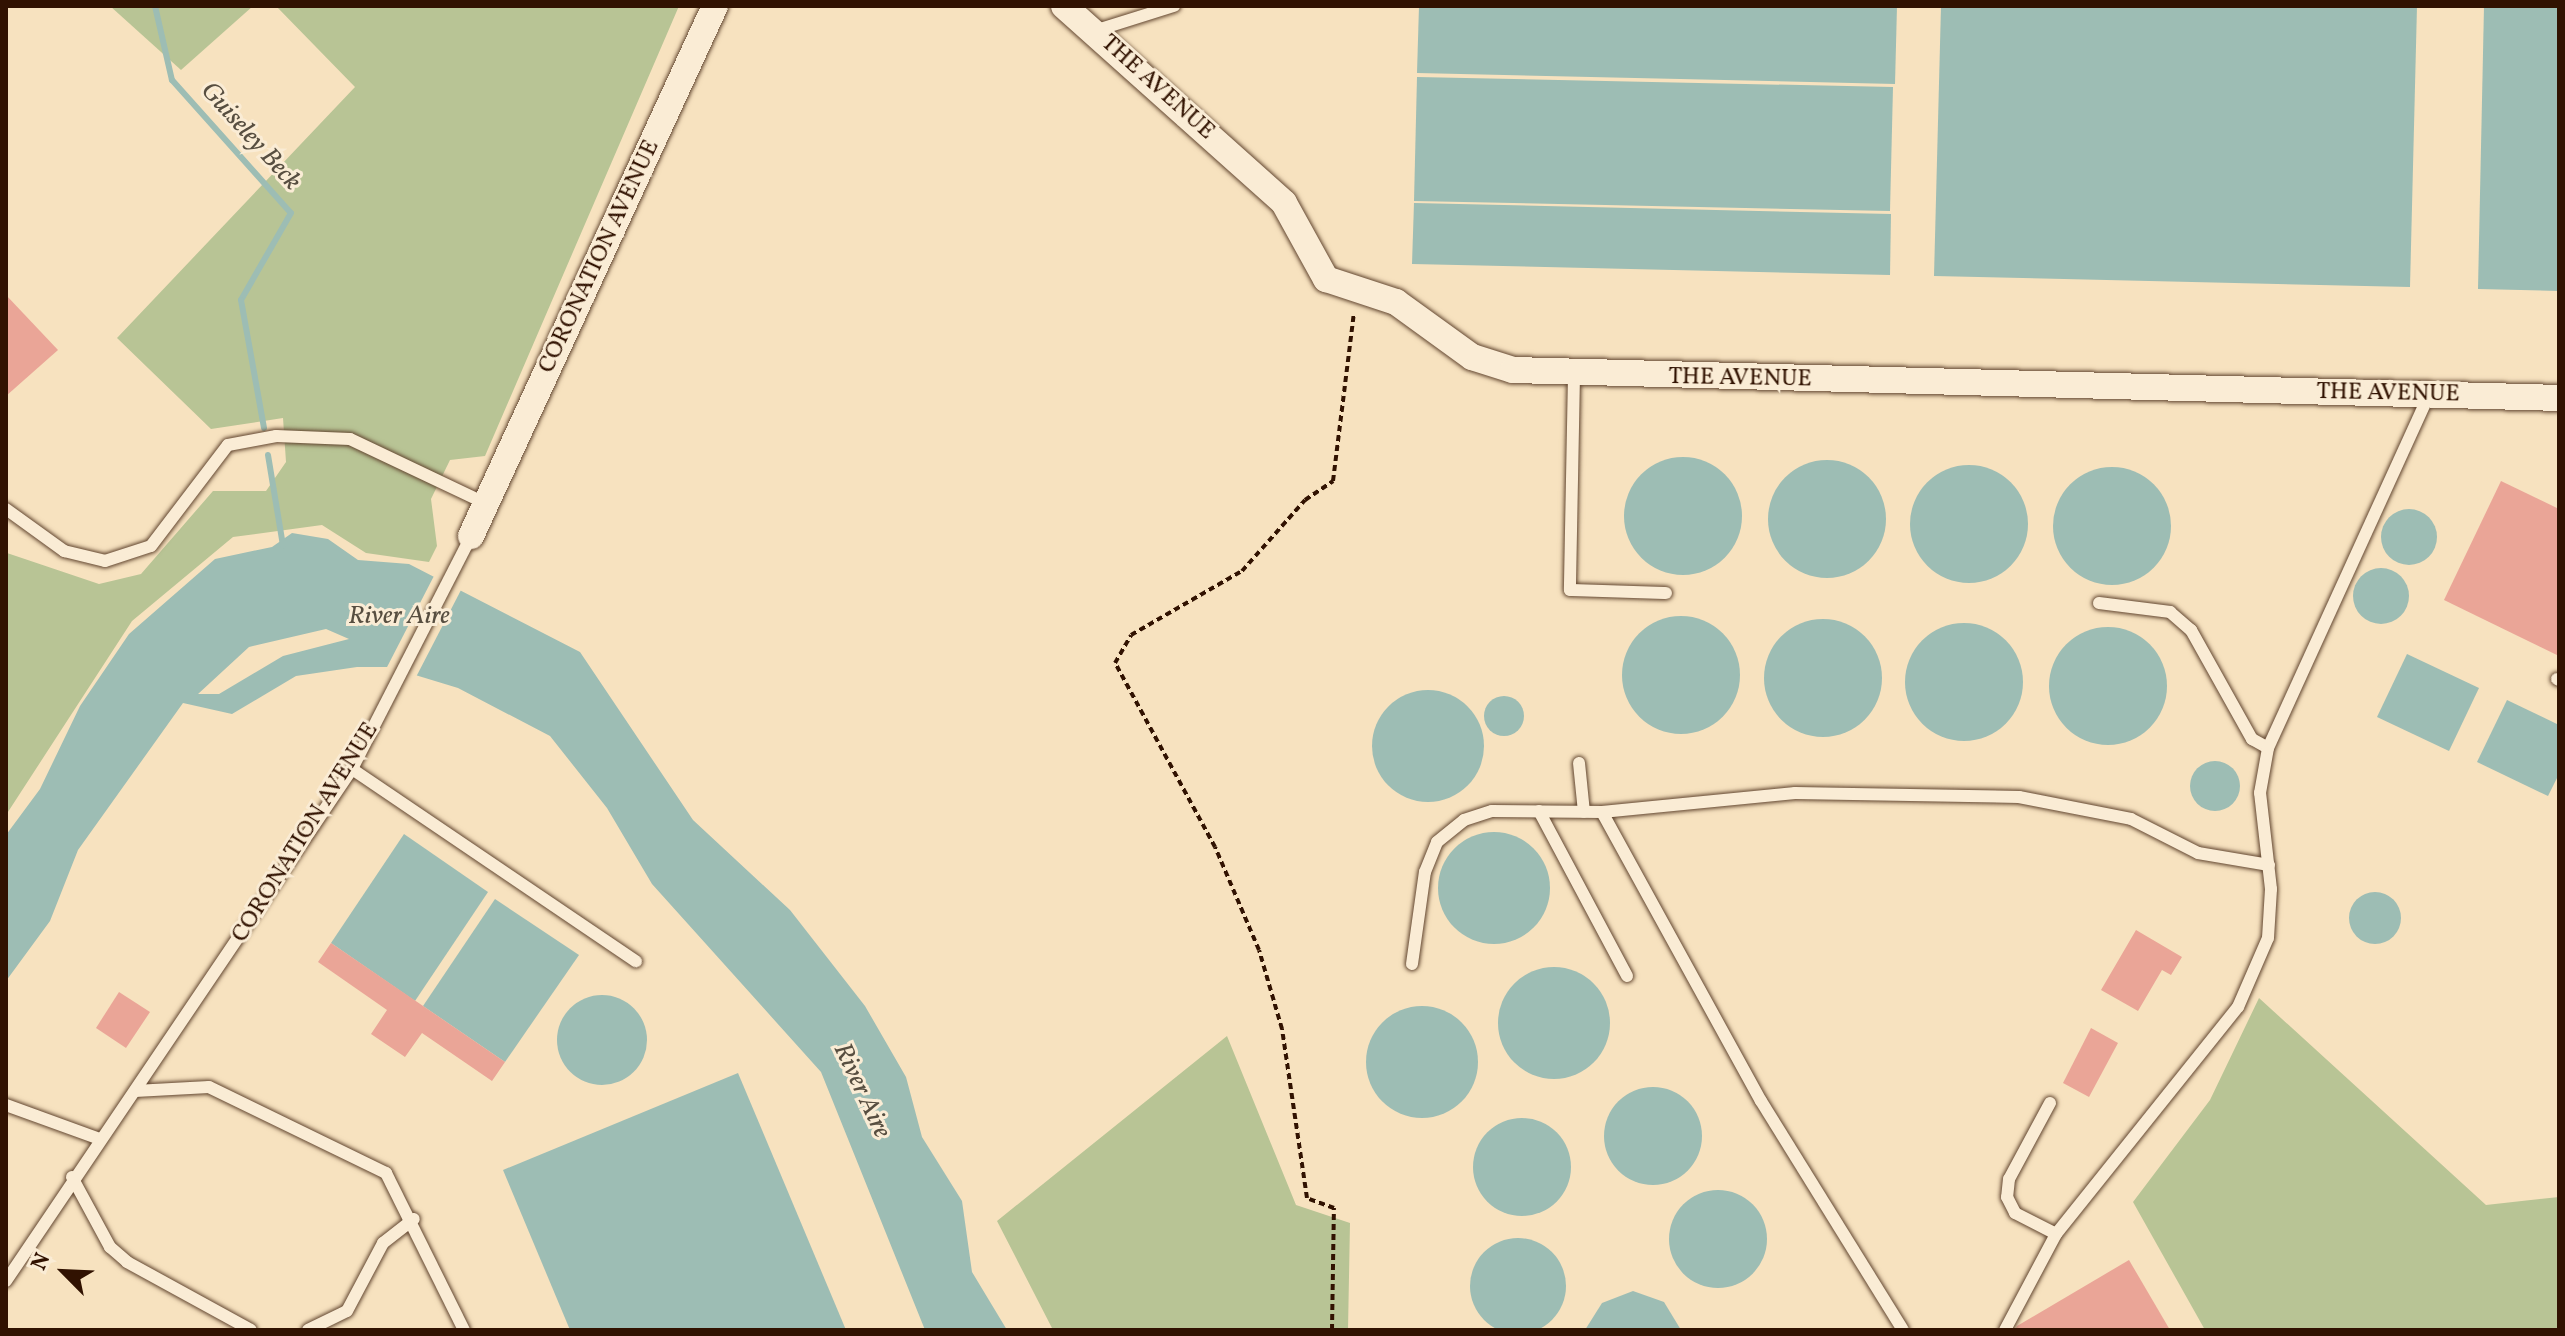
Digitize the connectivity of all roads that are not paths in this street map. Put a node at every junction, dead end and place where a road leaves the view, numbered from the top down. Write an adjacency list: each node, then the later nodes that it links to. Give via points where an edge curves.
1 (715, 6): 8 (street, CORONATION AVENUE)
2 (1064, 6): 4 (street, THE AVENUE)
3 (1174, 6): 4 (lane)
4 (1094, 31): 5 (street, THE AVENUE, via 1284,203 1326,279 1396,302 1472,357 1513,370)
5 (1574, 375): 6 (street, THE AVENUE); 11 (lane, via 1570,590)
6 (2429, 395): 7 (street, THE AVENUE); 13 (lane)
7 (2559, 398)
8 (487, 504): 9 (lane, via 350,439 276,436 228,445 151,546 105,561 64,551); 10 (street, CORONATION AVENUE)
9 (6, 509)
10 (471, 536): 15 (lane, CORONATION AVENUE)
11 (1666, 593)
12 (2099, 603): 13 (lane, via 2170,612 2191,630 2252,739)
13 (2268, 748): 19 (lane, via 2260,793)
14 (1579, 763): 17 (lane)
15 (352, 769): 20 (lane); 23 (lane, CORONATION AVENUE)
16 (1539, 811): 17 (lane); 21 (lane, via 1492,811 1464,820 1437,842 1425,872); 22 (lane)
17 (1584, 812): 18 (lane)
18 (1602, 812): 19 (lane, via 1716,795 2019,797 2131,819 2198,853); 34 (lane, via 1761,1101)
19 (2269, 865): 29 (lane, via 2268,938 2238,1007)
20 (636, 961)
21 (1412, 964)
22 (1627, 976)
23 (135, 1091): 26 (lane, CORONATION AVENUE); 28 (lane, via 209,1087 234,1097 386,1173)
24 (2050, 1103): 29 (lane, via 2009,1179 2007,1197 2015,1213)
25 (6, 1105): 26 (lane)
26 (100, 1139): 27 (lane, CORONATION AVENUE)
27 (72, 1177): 30 (lane, CORONATION AVENUE); 31 (lane, via 110,1247 127,1262)
28 (414, 1219): 32 (lane, via 383,1243 347,1311); 33 (lane)
29 (2056, 1234): 35 (lane)
30 (6, 1281)
31 (251, 1330)
32 (308, 1330)
33 (464, 1330)
34 (1903, 1330)
35 (2005, 1330)

